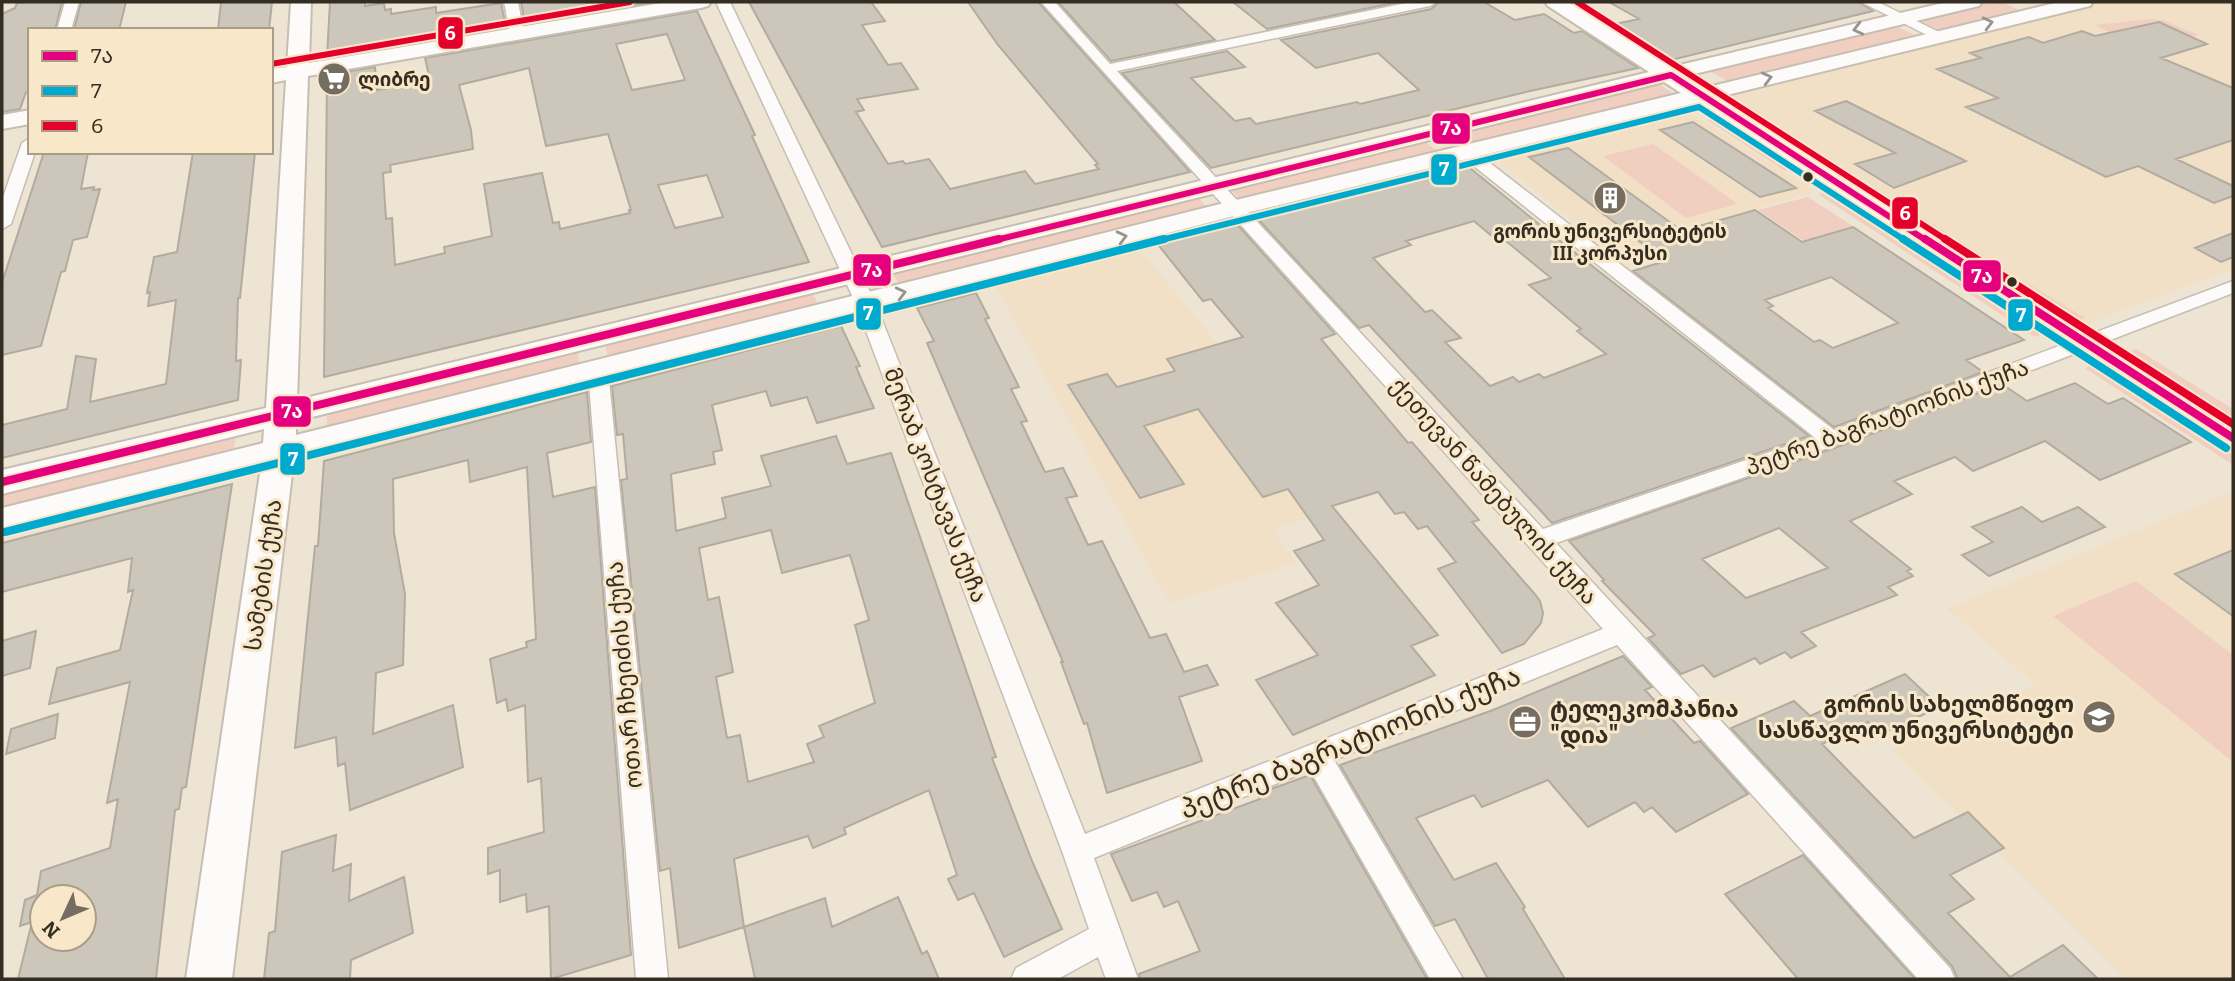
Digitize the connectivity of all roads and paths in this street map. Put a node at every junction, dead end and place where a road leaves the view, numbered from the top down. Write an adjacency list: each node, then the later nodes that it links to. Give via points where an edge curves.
1 (72, 2): 15 (street)
2 (302, 2): 19 (street, სამების ქუჩა)
3 (511, 2): 16 (street)
4 (701, 2): 16 (street)
5 (723, 2): 30 (street, მერაბ კოსტავას ქუჩა)
6 (1048, 2): 18 (street, ქეთევან წამებულის ქუჩა)
7 (1430, 2): 18 (street)
8 (1555, 2): 20 (street)
9 (1868, 2): 14 (street)
10 (1972, 2): 14 (street)
11 (2014, 2): 13 (street)
12 (2083, 2): 13 (street)
13 (2035, 12): 17 (street, one-way to 13)
14 (1902, 18): 17 (street); 20 (street, one-way to 20)
15 (65, 28)
16 (517, 34): 19 (street)
17 (1938, 35): 22 (street, one-way to 17)
18 (1107, 69): 27 (street, ქეთევან წამებულის ქუჩა)
19 (299, 71): 21 (street); 35 (street, სამების ქუჩა)
20 (1671, 75): 22 (street); 27 (street)
21 (273, 76)
22 (1701, 94): 26 (street); 33 (street)
23 (28, 117): 24 (street)
24 (2, 122)
25 (28, 149): 29 (street)
26 (1466, 152): 28 (street); 37 (street)
27 (1213, 184): 28 (street, ქეთევან წამებულის ქუჩა); 30 (street)
28 (1236, 208): 32 (street, one-way to 28); 40 (street, ქეთევან წამებულის ქუჩა)
29 (2, 224)
30 (851, 275): 32 (street, მერაბ კოსტავას ქუჩა); 35 (street)
31 (2233, 287): 33 (street, პეტრე ბაგრატიონის ქუჩა)
32 (865, 302): 34 (street); 43 (street, მერაბ კოსტავას ქუჩა)
33 (2086, 344): 36 (street); 37 (street, პეტრე ბაგრატიონის ქუჩა)
34 (598, 370): 35 (street); 46 (street, ოთარ ჩხეიძის ქუჩა)
35 (280, 433): 38 (street); 39 (street); 45 (street, სამების ქუჩა)
36 (2233, 438)
37 (1831, 439): 40 (street, პეტრე ბაგრატიონის ქუჩა)
38 (2, 482)
39 (2, 520)
40 (1538, 540): 41 (street, ქეთევან წამებულის ქუჩა)
41 (1623, 632): 42 (street, პეტრე ბაგრატიონის ქუჩა); 50 (street, ქეთევან წამებულის ქუჩა)
42 (1316, 755): 43 (street, პეტრე ბაგრატიონის ქუჩა); 49 (street)
43 (1077, 851): 44 (street, მერაბ კოსტავას ქუჩა)
44 (1106, 936): 47 (street); 48 (street, მერაბ კოსტავას ქუჩა)
45 (209, 979)
46 (652, 979)
47 (1027, 979)
48 (1122, 979)
49 (1447, 979)
50 (1939, 979)

